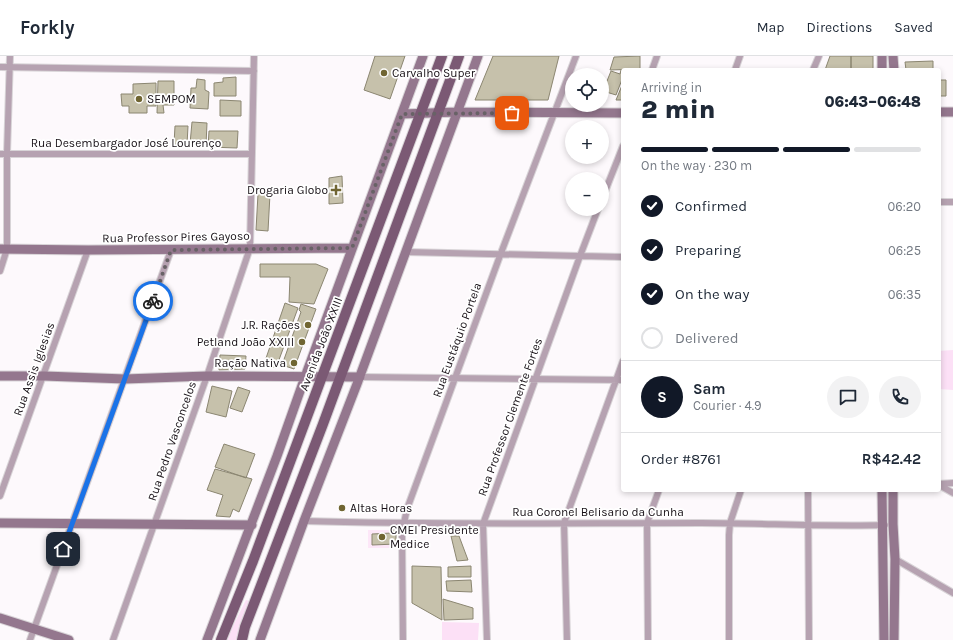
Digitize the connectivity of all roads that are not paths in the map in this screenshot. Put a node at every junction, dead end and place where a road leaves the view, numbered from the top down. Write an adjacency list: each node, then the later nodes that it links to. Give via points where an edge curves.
1 (10, 56): 14 (street)
2 (254, 56): 20 (street, Rua Pedro Vasconcelos)
3 (423, 56): 28 (street, Avenida João XXIII)
4 (442, 56): 25 (main road, Avenida João XXIII)
5 (459, 56): 21 (main road)
6 (478, 56): 22 (street)
7 (576, 56): 26 (street, Rua Eustáquio Portela)
8 (657, 56): 15 (street)
9 (740, 56): 16 (street)
10 (819, 56): 17 (street)
11 (882, 56): 18 (street)
12 (893, 56): 19 (street)
13 (0, 67): 14 (street)
14 (10, 67): 20 (street); 31 (street)
15 (653, 68)
16 (736, 68)
17 (814, 68)
18 (882, 68)
19 (894, 68)
20 (254, 71): 32 (street, Rua Pedro Vasconcelos)
21 (438, 112): 22 (street); 25 (street); 53 (main road)
22 (457, 112): 26 (street); 42 (street)
23 (941, 112): 24 (street)
24 (953, 112)
25 (422, 113): 28 (street); 51 (main road, Avenida João XXIII)
26 (554, 113): 27 (street); 43 (street, Rua Eustáquio Portela)
27 (621, 113)
28 (402, 114): 38 (street, Avenida João XXIII)
29 (621, 151): 33 (street)
30 (0, 154): 31 (street, Rua Desembargador José Lourenço)
31 (7, 154): 32 (street, Rua Desembargador José Lourenço); 39 (street)
32 (252, 154): 37 (street, Rua Pedro Vasconcelos)
33 (609, 181)
34 (941, 202): 35 (street)
35 (953, 202)
36 (595, 216): 44 (street, Rua Professor Clemente Fortes)
37 (250, 248): 38 (street, Rua Professor Pires Gayoso); 41 (street, Rua Professor Pires Gayoso); 50 (street, Rua Pedro Vasconcelos)
38 (352, 248): 52 (street, Avenida João XXIII)
39 (3, 249): 40 (street, Rua Professor Pires Gayoso); 46 (street)
40 (88, 250): 41 (street, Rua Professor Pires Gayoso); 49 (street, Rua Assis Iglesias)
41 (171, 250): 57 (street)
42 (406, 252): 43 (street); 54 (street)
43 (501, 253): 44 (street); 55 (street, Rua Eustáquio Portela)
44 (580, 256): 45 (street); 56 (street, Rua Professor Clemente Fortes)
45 (621, 257)
46 (0, 271)
47 (621, 366): 58 (street)
48 (0, 376): 49 (street)
49 (44, 376): 57 (street); 69 (street, Rua Assis Iglesias)
50 (207, 376): 52 (street); 57 (street); 76 (street, Rua Pedro Vasconcelos)
51 (323, 376): 52 (street); 53 (street); 87 (main road, Avenida João XXIII)
52 (305, 377): 80 (street, Avenida João XXIII)
53 (340, 377): 54 (street); 92 (main road)
54 (360, 377): 55 (street); 70 (street)
55 (455, 378): 56 (street); 77 (street, Rua Eustáquio Portela)
56 (535, 378): 58 (street); 78 (street, Rua Professor Clemente Fortes)
57 (125, 379): 72 (street)
58 (616, 380): 59 (street); 73 (street)
59 (621, 380)
60 (941, 484): 61 (street)
61 (953, 484)
62 (941, 485): 68 (street)
63 (658, 492): 74 (street)
64 (741, 492): 75 (street)
65 (808, 492): 82 (street)
66 (882, 492): 81 (street)
67 (893, 492): 79 (street)
68 (953, 493)
69 (0, 496)
70 (304, 521): 77 (street, Rua Coronel Belisario da Cunha); 93 (street)
71 (0, 523): 72 (street)
72 (72, 523): 76 (street); 86 (street)
73 (564, 523): 74 (street, Rua Coronel Belisario da Cunha); 78 (street, Rua Coronel Belisario da Cunha); 96 (street)
74 (647, 523): 75 (street, Rua Coronel Belisario da Cunha); 97 (street)
75 (730, 523): 82 (street, Rua Coronel Belisario da Cunha); 98 (street)
76 (155, 524): 80 (street); 90 (street, Rua Pedro Vasconcelos)
77 (403, 524): 78 (street, Rua Coronel Belisario da Cunha); 94 (street, Rua Eustáquio Portela)
78 (483, 524): 95 (street, Rua Professor Clemente Fortes)
79 (893, 524): 81 (street, Rua Coronel Belisario da Cunha); 83 (street)
80 (252, 525): 91 (street, Avenida João XXIII)
81 (883, 525): 82 (street, Rua Coronel Belisario da Cunha); 100 (street)
82 (809, 526): 99 (street)
83 (895, 559): 84 (street); 101 (street)
84 (953, 593)
85 (0, 618): 86 (street)
86 (34, 629): 88 (street); 89 (street)
87 (221, 639)
88 (30, 640)
89 (68, 640)
90 (113, 640)
91 (207, 640)
92 (242, 640)
93 (260, 640)
94 (403, 640)
95 (487, 640)
96 (567, 640)
97 (648, 640)
98 (729, 640)
99 (809, 640)
100 (884, 640)
101 (894, 640)

